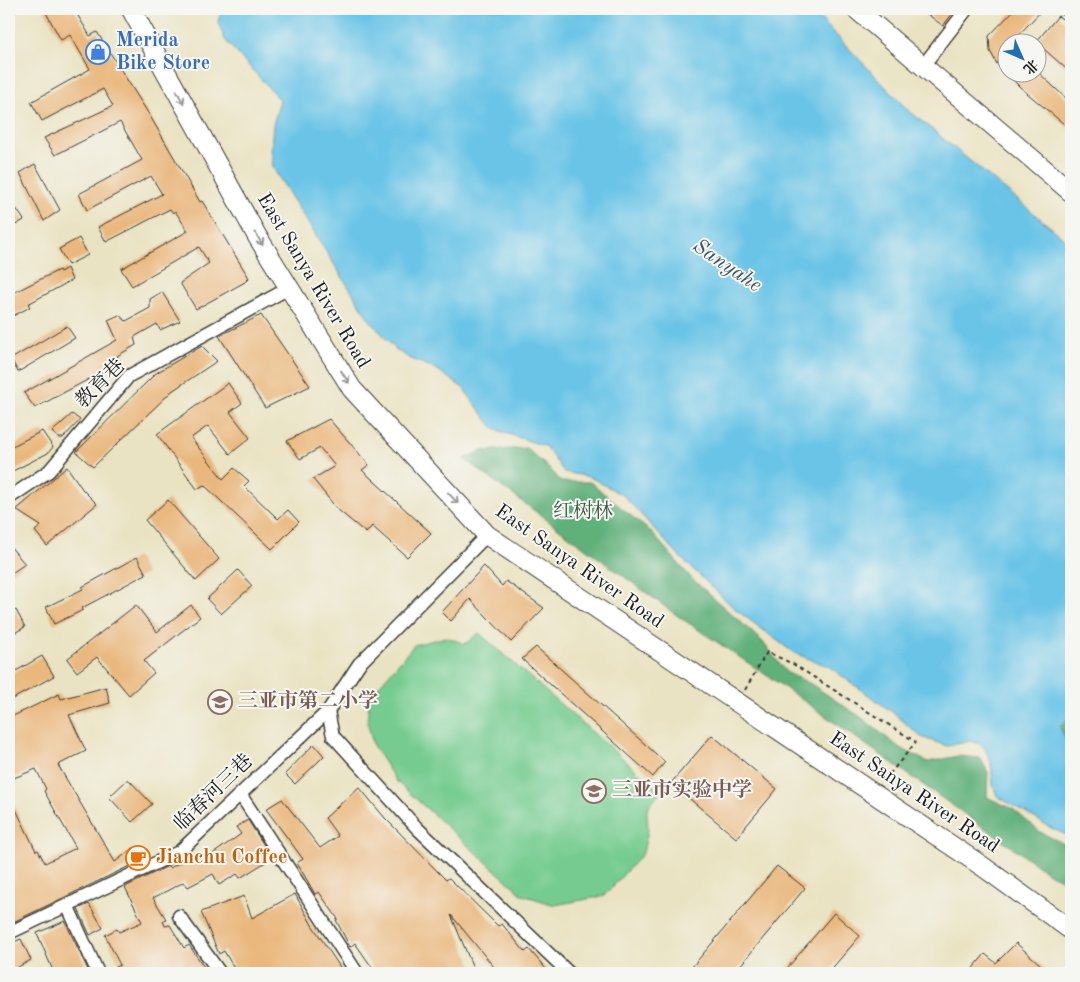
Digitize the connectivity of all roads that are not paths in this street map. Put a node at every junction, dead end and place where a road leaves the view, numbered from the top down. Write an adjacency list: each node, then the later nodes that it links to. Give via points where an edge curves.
1 (131, 9): 10 (street, East Sanya River Road, one-way to 10)
2 (856, 9): 9 (street)
3 (871, 9): 7 (street)
4 (967, 9): 7 (street)
5 (1066, 9): 6 (street)
6 (1071, 12)
7 (929, 58): 8 (street)
8 (1071, 178)
9 (1071, 192)
10 (289, 288): 11 (street, 教育巷, via 129,376 49,471); 12 (street, East Sanya River Road, one-way to 12, via 352,389)
11 (9, 498)
12 (487, 535): 13 (street, 临春河三巷, via 359,664); 17 (street, East Sanya River Road, via 982,866)
13 (328, 711): 14 (street, 临春河三巷); 22 (street, via 333,736 424,834)
14 (240, 794): 15 (street, 临春河三巷, via 179,852); 21 (street)
15 (66, 905): 18 (street, 临春河三巷); 19 (street)
16 (179, 916): 20 (street)
17 (1071, 930)
18 (9, 933)
19 (97, 973)
20 (220, 973)
21 (357, 973)
22 (569, 973)

